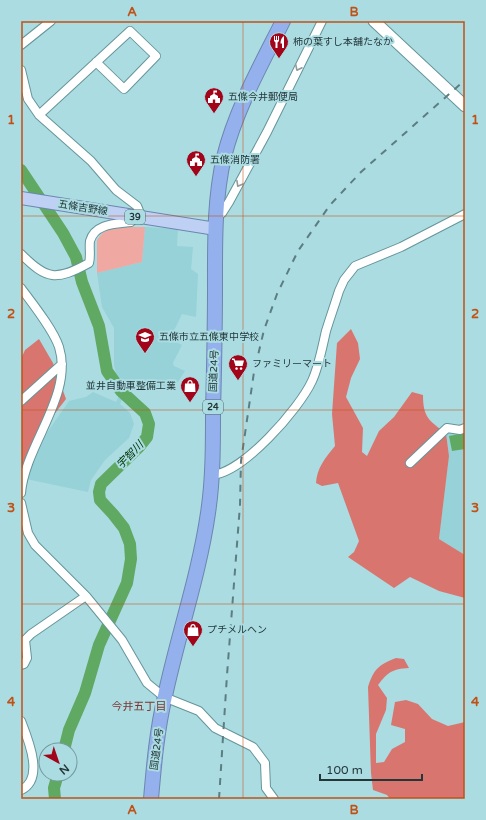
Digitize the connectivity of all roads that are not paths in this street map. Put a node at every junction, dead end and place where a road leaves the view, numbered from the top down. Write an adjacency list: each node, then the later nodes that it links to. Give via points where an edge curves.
1 (51, 21): 5 (street)
2 (283, 21): 13 (highway, 国道24号 / 24, via 233,127 224,158)
3 (322, 21): 13 (street, one-way to 13, via 267,132)
4 (374, 21): 8 (street)
5 (21, 46)
6 (96, 62): 6 (street, via 130,31 156,56 124,89); 9 (street)
7 (21, 70): 9 (street, via 28,99)
8 (465, 106)
9 (39, 115): 12 (street, via 91,161 116,190 137,206)
10 (21, 198): 12 (main road, 五條吉野線 / 39)
11 (465, 214): 20 (street, via 401,247 355,266 342,285 317,367 305,392 268,440 241,461 220,474)
12 (139, 217): 13 (main road, 五條吉野線 / 39); 14 (street, via 132,222 102,227 94,233 90,241 89,264 72,272 48,276)
13 (216, 223): 20 (highway, 国道24号 / 24)
14 (21, 254)
15 (21, 288): 16 (street, via 59,346)
16 (62, 364): 17 (street); 21 (street, via 51,410 34,448)
17 (21, 402)
18 (465, 428): 19 (street, via 447,428)
19 (410, 463)
20 (212, 475): 25 (highway, 国道24号 / 24, via 199,559)
21 (21, 493)
22 (21, 504): 23 (street, via 28,533 34,545)
23 (86, 596): 24 (street, via 25,640 27,658); 25 (street, via 122,640 147,683)
24 (21, 665)
25 (164, 697): 28 (highway, 国道24号 / 24); 29 (street, via 199,711 215,728 253,747 265,763 266,788)
26 (21, 721): 27 (street, via 34,759 31,780 27,788)
27 (21, 790)
28 (151, 799)
29 (274, 799)

